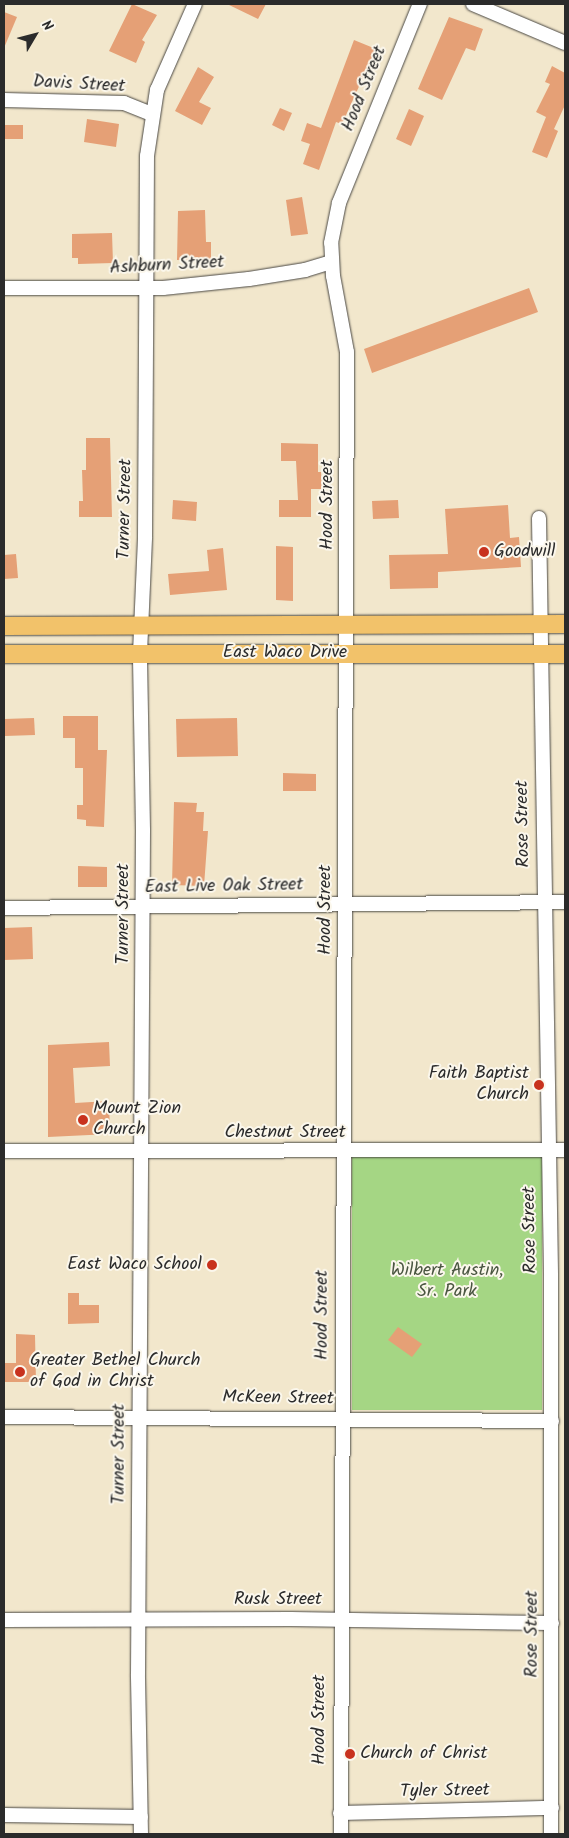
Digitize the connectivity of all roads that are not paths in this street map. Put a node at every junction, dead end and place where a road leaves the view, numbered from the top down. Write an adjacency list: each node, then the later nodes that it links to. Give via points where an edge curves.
1 (195, 4): 6 (street, Turner Street, via 168,62)
2 (420, 4): 7 (street, Hood Street, via 338,208)
3 (473, 4): 4 (street)
4 (565, 43)
5 (4, 100): 6 (street, Davis Street, via 124,103)
6 (151, 114): 9 (street, Turner Street, via 147,156)
7 (331, 262): 9 (street, Ashburn Street, via 305,270 249,279); 13 (street, Hood Street, via 347,352)
8 (4, 288): 9 (street, Ashburn Street)
9 (147, 288): 15 (street, Turner Street, via 146,536)
10 (539, 518): 11 (street, Rose Street)
11 (542, 624): 12 (main road, East Waco Drive); 13 (main road, East Waco Drive); 20 (street, Rose Street)
12 (565, 624)
13 (346, 625): 15 (main road, East Waco Drive); 17 (street, Hood Street)
14 (4, 626): 15 (main road, East Waco Drive)
15 (141, 627): 16 (street, Turner Street)
16 (140, 653): 17 (main road, East Waco Drive); 18 (main road, East Waco Drive); 24 (street, Turner Street)
17 (345, 653): 20 (main road, East Waco Drive); 23 (street, Hood Street)
18 (4, 654)
19 (565, 654): 20 (main road, East Waco Drive)
20 (541, 655): 21 (street, Rose Street)
21 (544, 902): 22 (street, East Live Oak Street); 23 (street, East Live Oak Street); 26 (street, Rose Street)
22 (565, 902)
23 (344, 904): 24 (street, East Live Oak Street); 30 (street, Hood Street)
24 (142, 907): 25 (street, East Live Oak Street); 29 (street, Turner Street)
25 (4, 908)
26 (548, 1150): 27 (street, Chestnut Street); 30 (street, Chestnut Street); 34 (street, Rose Street)
27 (565, 1150)
28 (4, 1151): 29 (street, Chestnut Street)
29 (141, 1151): 30 (street, Chestnut Street); 32 (street, Turner Street)
30 (343, 1151): 33 (street, Hood Street)
31 (4, 1417): 32 (street, McKeen Street)
32 (139, 1417): 33 (street, McKeen Street); 35 (street, Turner Street)
33 (341, 1418): 34 (street, McKeen Street); 36 (street, Hood Street)
34 (552, 1421): 38 (street, Rose Street)
35 (138, 1619): 36 (street, Rusk Street); 37 (street, Rusk Street); 42 (street, Turner Street)
36 (340, 1619): 38 (street, Rusk Street); 40 (street, Hood Street)
37 (4, 1620)
38 (552, 1623): 39 (street, Rose Street)
39 (552, 1808): 40 (street, Tyler Street); 45 (street, Rose Street)
40 (340, 1812): 44 (street, Hood Street)
41 (4, 1816): 42 (street)
42 (140, 1817): 43 (street, Turner Street)
43 (141, 1834)
44 (341, 1834)
45 (551, 1834)

